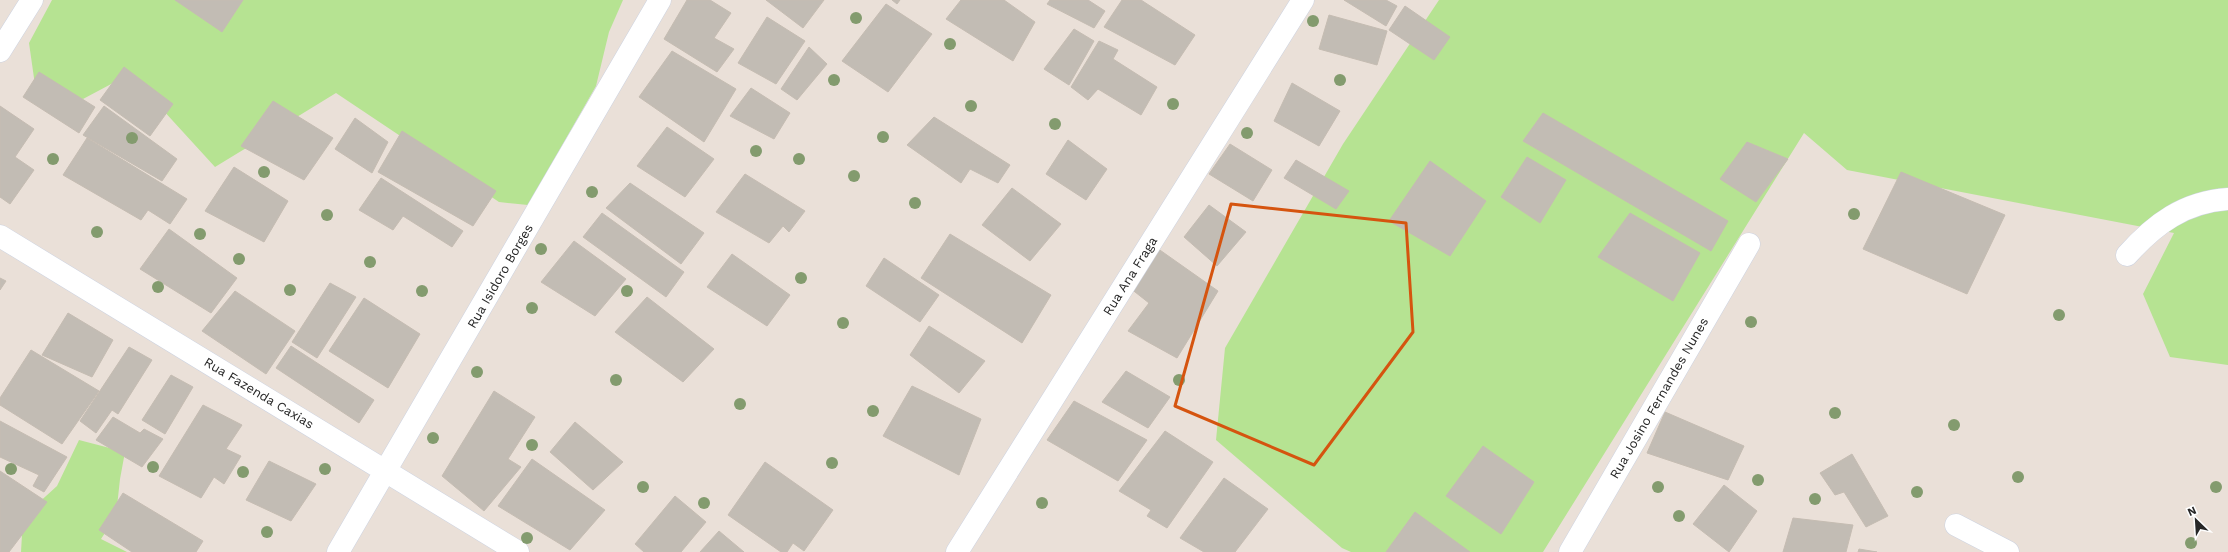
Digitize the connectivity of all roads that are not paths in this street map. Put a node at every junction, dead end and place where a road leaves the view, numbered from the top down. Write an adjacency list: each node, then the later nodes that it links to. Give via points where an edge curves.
1 (32, 0): 4 (street)
2 (660, 0): 9 (street, Rua Isidoro Borges)
3 (1303, 0): 13 (street, Rua Ana Fraga)
4 (0, 51)
5 (2228, 198): 8 (street, via 2178,211 2148,232)
6 (0, 236): 9 (street, Rua Fazenda Caxias)
7 (1749, 244): 14 (street, Rua Josino Fernandes Nunes)
8 (2127, 255)
9 (387, 470): 11 (street, Rua Isidoro Borges); 12 (street, Rua Fazenda Caxias)
10 (1956, 525): 15 (street)
11 (338, 552)
12 (518, 552)
13 (957, 552)
14 (1570, 552)
15 (2008, 552)

